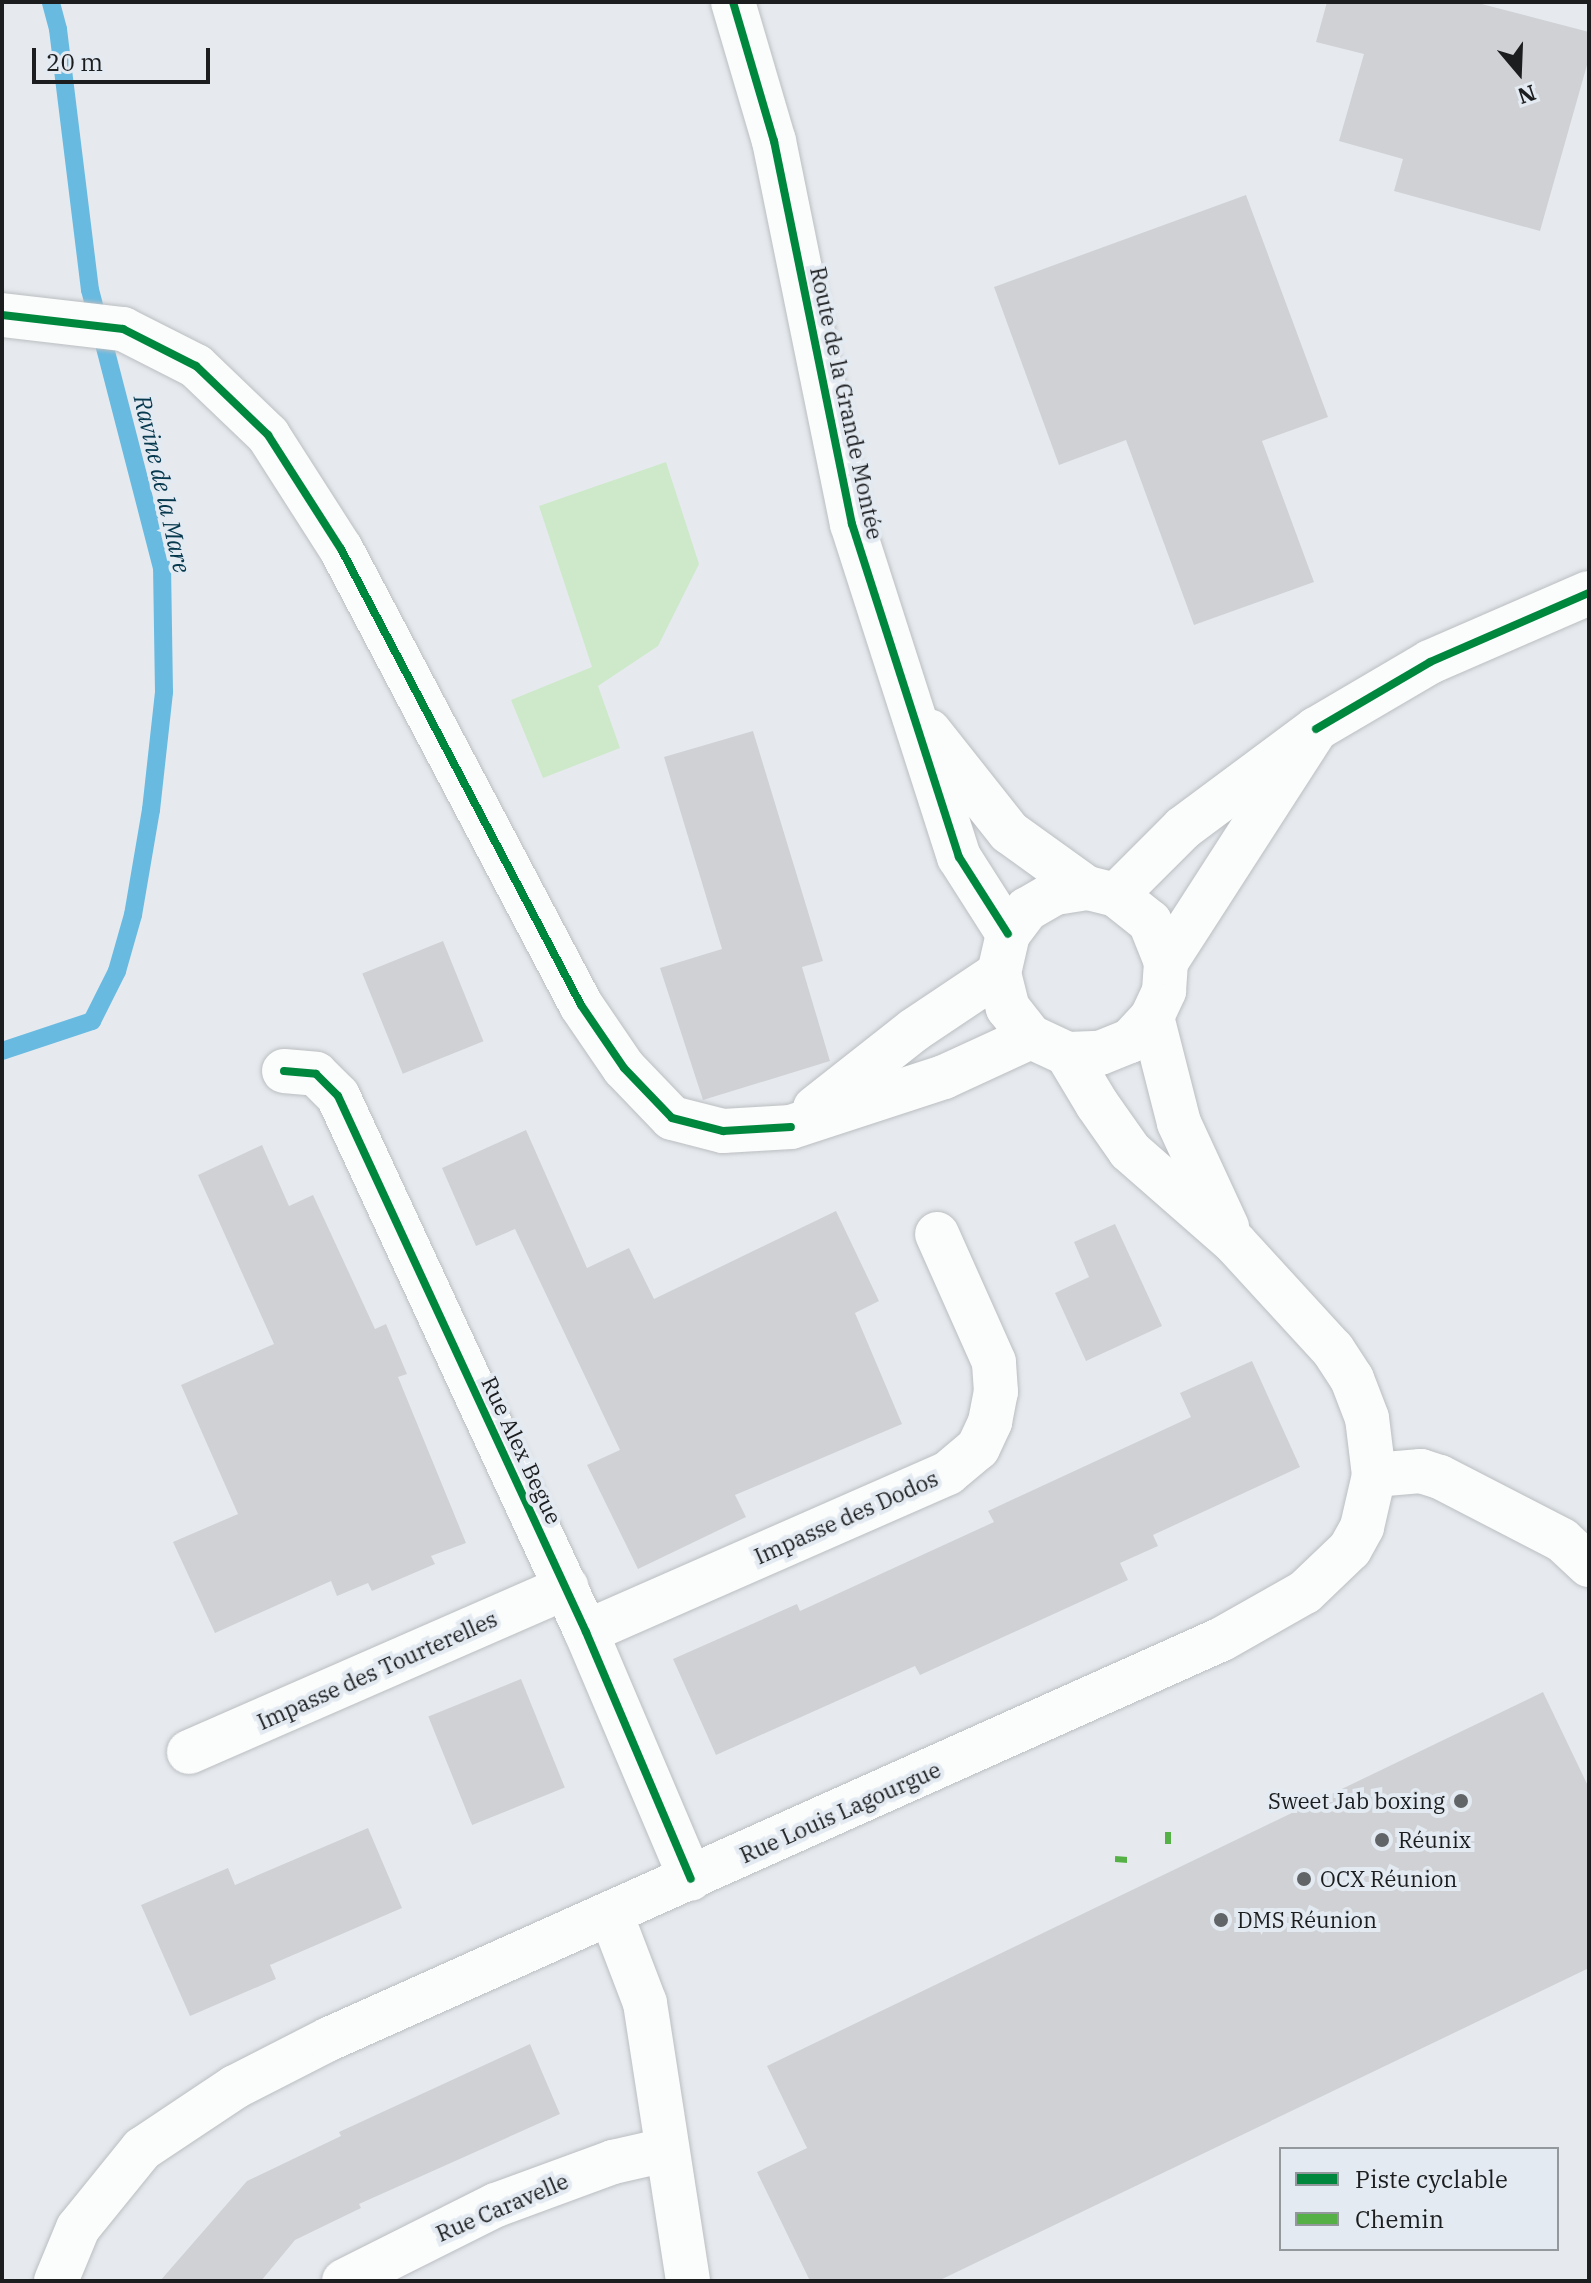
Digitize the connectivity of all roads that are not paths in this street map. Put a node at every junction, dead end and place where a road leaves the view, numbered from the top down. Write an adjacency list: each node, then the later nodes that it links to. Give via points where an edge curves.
1 (733, 2): 4 (main road, Route de la Grande Montée, via 774,141 852,524)
2 (2, 315): 12 (main road, via 123,329 196,366 268,435 341,549 581,1005 624,1068 672,1118 723,1131)
3 (1589, 593): 5 (main road, via 1430,662)
4 (913, 710): 6 (main road, Route de la Grande Montée, via 1009,832); 7 (main road, Route de la Grande Montée, via 959,857)
5 (1316, 729): 6 (main road); 8 (main road)
6 (1101, 892): 7 (main road, via 1055,893 1027,909); 8 (main road, via 1150,922)
7 (1004, 954): 10 (main road, via 1008,1008); 12 (main road)
8 (1166, 962): 9 (main road, via 1164,991)
9 (1152, 1017): 10 (main road, via 1130,1041 1100,1053); 14 (main road, Rue Louis Lagourgue, via 1179,1123)
10 (1049, 1045): 12 (main road); 14 (main road, Rue Louis Lagourgue, via 1130,1151)
11 (284, 1071): 17 (main road, Rue Alex Begue, via 316,1074 338,1096)
12 (791, 1127)
13 (937, 1234): 18 (main road, Impasse des Dodos, via 994,1362 996,1392 978,1448 948,1473)
14 (1235, 1243): 15 (main road, Rue Louis Lagourgue, via 1333,1350 1352,1379 1367,1418)
15 (1374, 1475): 16 (main road, via 1421,1471 1440,1477 1562,1540); 20 (main road, Rue Louis Lagourgue, via 1362,1527 1350,1549 1305,1592 1271,1613)
16 (1589, 1565)
17 (566, 1587): 18 (main road, Rue Alex Begue); 19 (main road, Impasse des Tourterelles)
18 (586, 1632): 20 (main road, Rue Alex Begue)
19 (189, 1752)
20 (691, 1879): 21 (main road, Rue Louis Lagourgue)
21 (611, 1914): 22 (main road, via 645,2003); 23 (main road, Rue Louis Lagourgue, via 329,2039 235,2087 142,2149 78,2228)
22 (666, 2150): 24 (main road, Rue Caravelle, via 613,2162 496,2205); 25 (main road)
23 (56, 2281)
24 (344, 2281)
25 (688, 2281)

